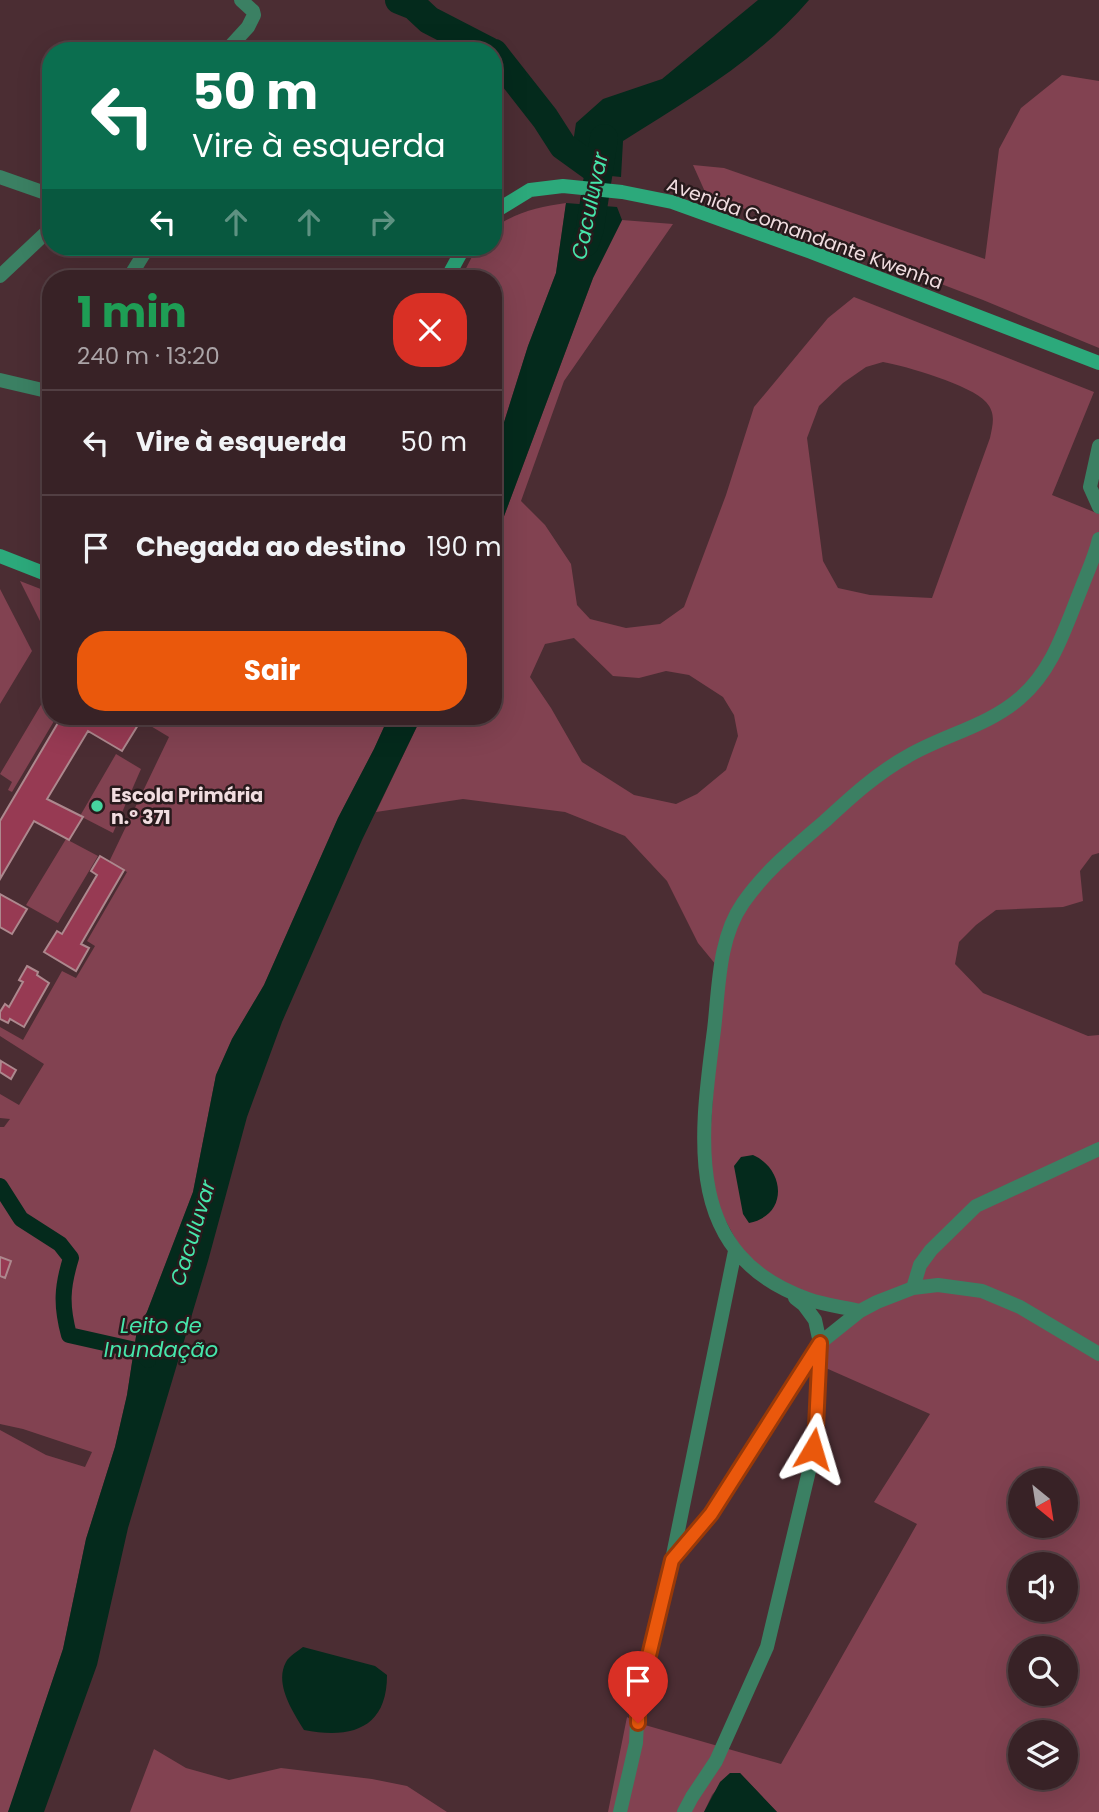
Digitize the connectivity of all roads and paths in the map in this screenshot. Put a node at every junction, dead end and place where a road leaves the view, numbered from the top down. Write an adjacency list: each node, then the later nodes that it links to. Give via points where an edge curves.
1 (241, 0): 2 (street, via 253,11 253,19)
2 (234, 42)
3 (0, 177): 4 (street)
4 (42, 192)
5 (502, 207): 8 (main road, Avenida Comandante Kwenha, via 530,190 563,186 672,202)
6 (42, 236): 7 (street)
7 (0, 276)
8 (1099, 363)
9 (0, 380): 10 (street)
10 (42, 390)
11 (1099, 446): 12 (street, via 1090,487)
12 (1099, 507)
13 (1099, 539): 17 (street, via 1058,647 1020,699 908,756 863,785 763,878 742,905 725,942 705,1096 703,1150 707,1186)
14 (0, 556): 15 (main road)
15 (42, 572)
16 (1099, 1149): 19 (street, via 976,1206 930,1250)
17 (735, 1251): 18 (street, via 751,1268); 23 (street)
18 (780, 1286): 20 (street, via 809,1300); 21 (street, via 815,1320)
19 (913, 1288): 20 (street); 22 (street, via 938,1285 982,1291 1020,1307)
20 (860, 1311): 21 (street)
21 (820, 1343): 23 (street, via 711,1514); 25 (street, via 809,1471 767,1647 716,1761)
22 (1099, 1354)
23 (672, 1560): 24 (street, via 638,1701 636,1743)
24 (620, 1812)
25 (684, 1812)

